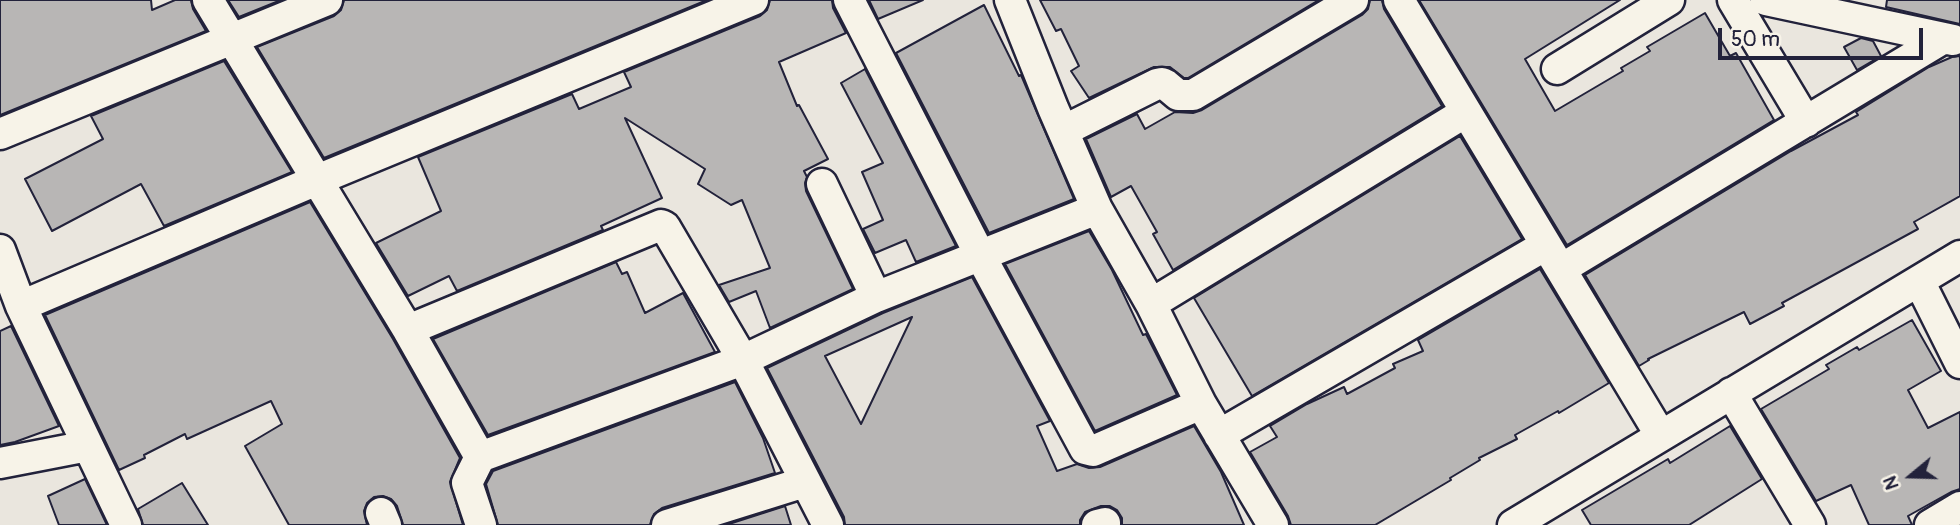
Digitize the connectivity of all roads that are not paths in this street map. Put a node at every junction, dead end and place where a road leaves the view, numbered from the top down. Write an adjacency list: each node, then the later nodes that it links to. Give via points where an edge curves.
1 (208, 0): 10 (street)
2 (327, 0): 10 (street)
3 (753, 0): 17 (street)
4 (849, 0): 21 (street)
5 (1353, 0): 15 (street, via 1193,94 1178,95 1157,84)
6 (1399, 0): 13 (street)
7 (1669, 0): 12 (street)
8 (1012, 1): 15 (street)
9 (1751, 4): 11 (street); 14 (street)
10 (233, 38): 16 (street); 17 (street)
11 (1952, 40): 14 (street)
12 (1557, 69)
13 (1466, 112): 23 (street); 26 (street)
14 (1806, 122): 23 (street)
15 (1063, 131): 19 (street)
16 (0, 134)
17 (317, 180): 27 (street); 28 (street)
18 (822, 184): 25 (street)
19 (1097, 209): 21 (street); 26 (street)
20 (0, 250): 27 (street)
21 (980, 255): 25 (street); 32 (street, via 1085,449 1093,451)
22 (1960, 256): 24 (street)
23 (1553, 257): 33 (street); 34 (street)
24 (1919, 281): 30 (street); 31 (street)
25 (876, 297): 29 (street)
26 (1152, 303): 32 (street)
27 (21, 306): 35 (street)
28 (408, 330): 29 (street, via 661,225); 36 (street)
29 (743, 360): 36 (street); 38 (street)
30 (1960, 363)
31 (1731, 393): 34 (street); 46 (street)
32 (1201, 404): 33 (street)
33 (1219, 435): 44 (street)
34 (1661, 436): 45 (street)
35 (88, 446): 37 (street); 41 (street)
36 (480, 457): 40 (street, via 467,484)
37 (0, 463)
38 (805, 482): 42 (street); 43 (street)
39 (1960, 507): 47 (street)
40 (472, 522)
41 (126, 525)
42 (667, 525)
43 (828, 525)
44 (1273, 525)
45 (1513, 525)
46 (1810, 525)
47 (1930, 525)

